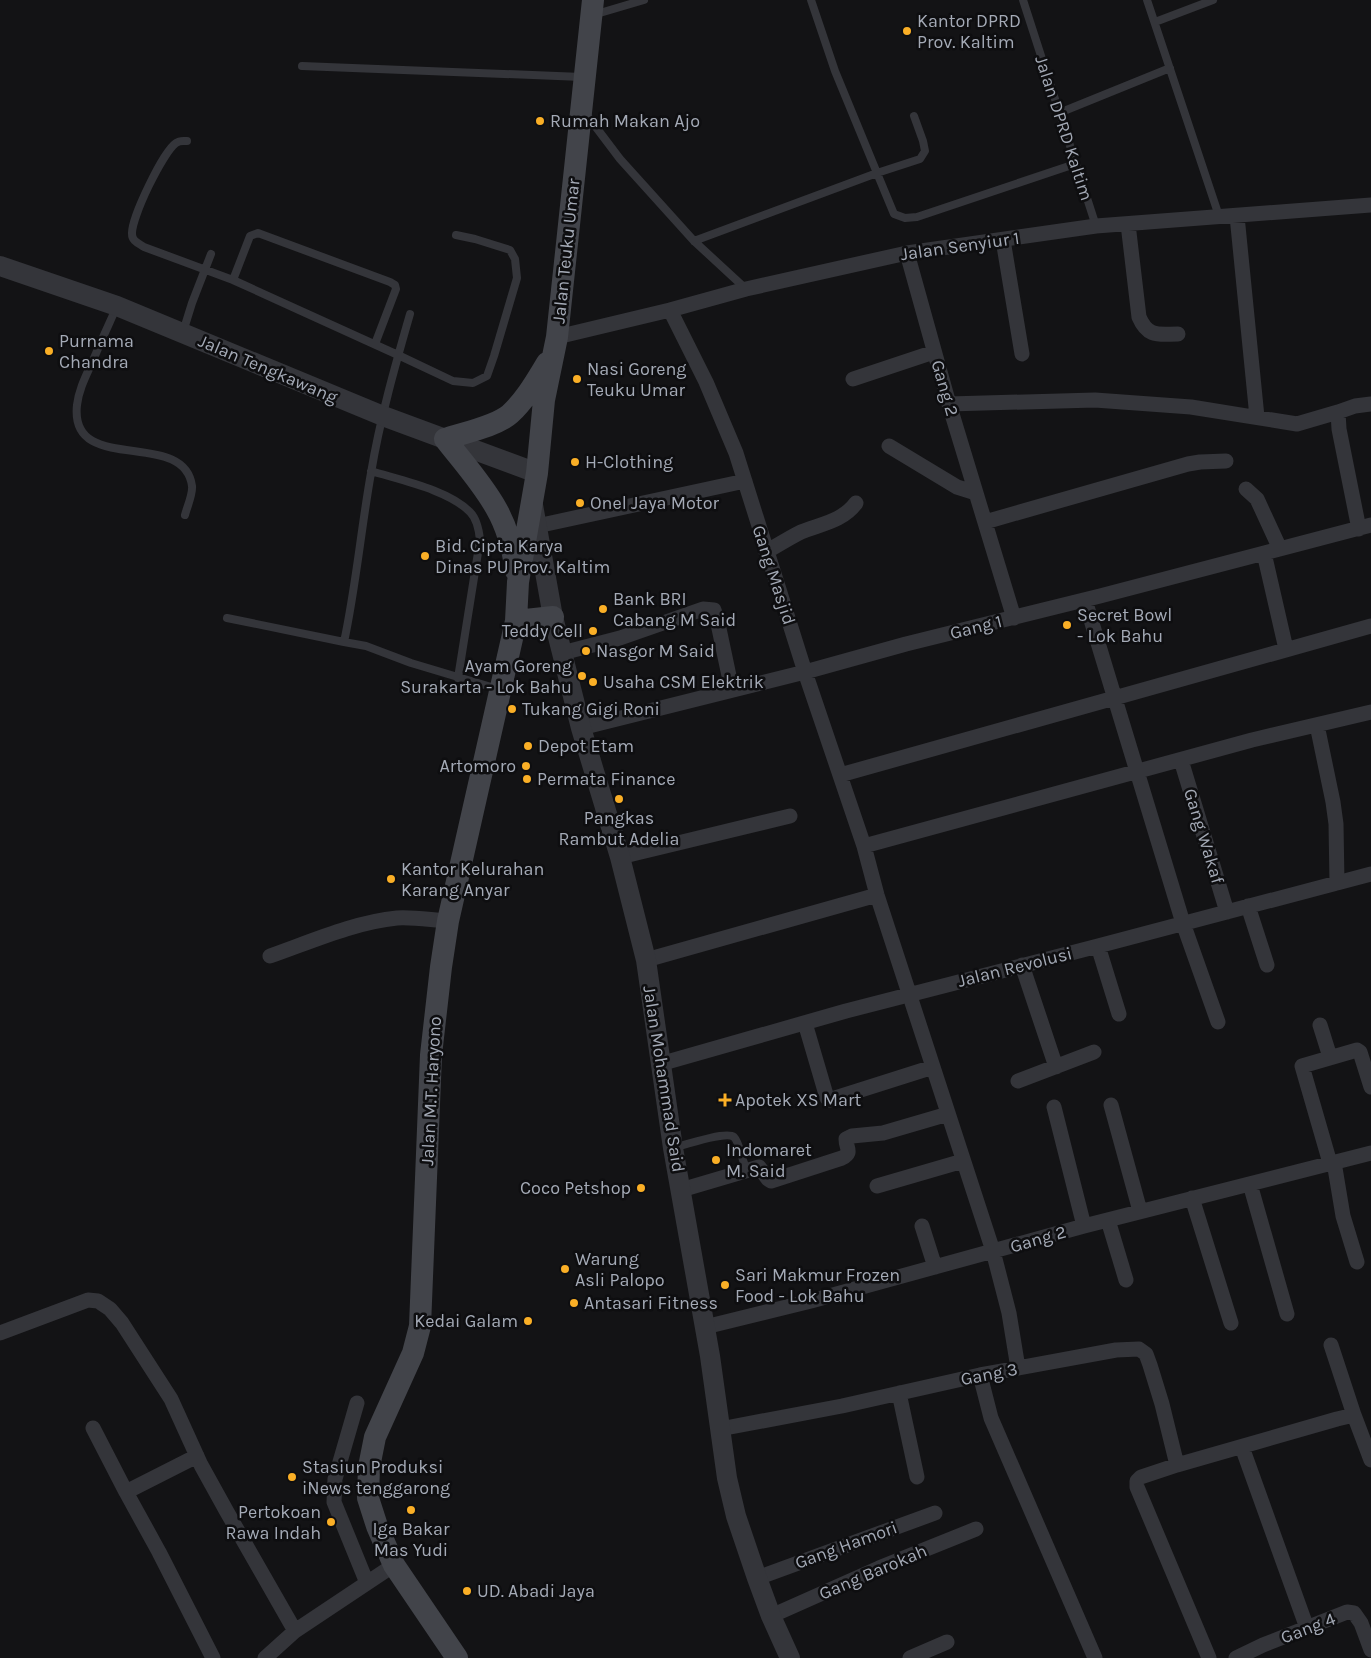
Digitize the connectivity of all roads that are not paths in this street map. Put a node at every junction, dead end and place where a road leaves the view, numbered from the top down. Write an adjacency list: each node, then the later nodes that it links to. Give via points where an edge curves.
1 (644, 0): 6 (lane)
2 (811, 0): 16 (lane, via 835,71)
3 (1023, 0): 12 (lane, Jalan DPRD Kaltim)
4 (1147, 0): 7 (lane)
5 (1213, 0): 7 (lane)
6 (592, 8): 10 (main road, Jalan Teuku Umar)
7 (1155, 22): 9 (lane)
8 (302, 66): 10 (lane)
9 (1170, 68): 12 (lane); 18 (lane)
10 (584, 78): 11 (main road, Jalan Teuku Umar)
11 (580, 107): 24 (lane, via 620,159); 37 (main road, Jalan Teuku Umar)
12 (1059, 113): 15 (lane, Jalan DPRD Kaltim)
13 (914, 116): 16 (lane, via 925,152 920,158)
14 (187, 141): 28 (lane, via 181,140 166,152 134,222 132,234 134,241 144,247)
15 (1076, 164): 16 (lane, via 917,217 905,218 894,214); 21 (lane, Jalan DPRD Kaltim)
16 (877, 173): 24 (lane)
17 (1371, 205): 19 (street, Jalan Senyiur 1)
18 (1219, 216): 19 (street, Jalan Senyiur 1); 20 (street, Jalan Senyiur 1)
19 (1237, 216): 46 (street)
20 (1128, 224): 21 (street, Jalan Senyiur 1); 35 (street, via 1139,318 1143,326 1155,334)
21 (1096, 226): 23 (street, Jalan Senyiur 1)
22 (456, 235): 40 (lane, via 510,250 515,259 517,278 486,376 473,383 453,381)
23 (1003, 240): 25 (street, Jalan Senyiur 1); 39 (street)
24 (694, 241): 30 (lane)
25 (906, 253): 30 (street, Jalan Senyiur 1); 38 (street, Gang 2)
26 (211, 254): 28 (lane)
27 (1, 269): 31 (street, Jalan Tengkawang)
28 (205, 271): 29 (lane); 34 (lane)
29 (233, 280): 36 (lane); 36 (lane, via 250,236 258,233 390,282 396,289)
30 (746, 289): 32 (street, Jalan Senyiur 1)
31 (117, 306): 34 (street, Jalan Tengkawang); 57 (lane, via 81,388 78,422 87,439 103,446 179,462 187,470 193,487)
32 (670, 310): 37 (street, Jalan Senyiur 1); 52 (street, Gang Masjid, via 706,382)
33 (410, 314): 40 (lane)
34 (183, 334): 45 (street, Jalan Tengkawang)
35 (1178, 334)
36 (375, 344): 40 (lane)
37 (556, 344): 47 (main road, via 528,394 509,415); 51 (main road, Jalan Teuku Umar, via 544,400)
38 (934, 352): 41 (street); 42 (street, Gang 2)
39 (1022, 354)
40 (398, 355): 45 (lane)
41 (853, 379)
42 (949, 404): 46 (street, via 1095,400 1191,407); 54 (street, Gang 2)
43 (1371, 404): 44 (street)
44 (1338, 412): 46 (street, via 1297,424); 60 (street, via 1339,429)
45 (383, 416): 47 (street, Jalan Tengkawang); 50 (lane)
46 (1257, 417)
47 (445, 439): 51 (street, Jalan Tengkawang); 64 (main road, via 497,509)
48 (889, 446): 54 (street, via 957,487)
49 (1226, 461): 58 (street, via 1188,464)
50 (371, 471): 71 (lane); 75 (lane, via 442,493 471,513 479,528 480,540)
51 (537, 472): 55 (main road, Jalan Teuku Umar)
52 (745, 481): 59 (street); 62 (street, Gang Masjid)
53 (1246, 489): 61 (street, via 1258,499)
54 (976, 493): 58 (street, Gang 2)
55 (532, 500): 59 (street, Jalan Mohammad Said); 64 (main road, Jalan M.T. Haryono)
56 (856, 503): 62 (street, via 850,512)
57 (185, 515)
58 (985, 522): 68 (street, Gang 2)
59 (537, 526): 66 (street, Jalan Mohammad Said)
60 (1365, 527): 61 (street, Gang 1)
61 (1280, 549): 63 (street, Gang 1)
62 (766, 552): 74 (street, Gang Masjid)
63 (1264, 553): 65 (street, Gang 1); 72 (street)
64 (518, 582): 69 (main road, Jalan M.T. Haryono)
65 (1084, 600): 68 (street, Gang 1); 78 (street)
66 (553, 617): 69 (main road); 73 (street, Jalan Mohammad Said)
67 (227, 618): 71 (lane)
68 (1014, 618): 74 (street, Gang 1)
69 (516, 621): 76 (main road, Jalan M.T. Haryono)
70 (1371, 626): 72 (street)
71 (344, 642): 75 (lane, via 366,646)
72 (1286, 649): 78 (street)
73 (562, 653): 77 (street, via 620,638 710,608 717,619); 81 (street, Jalan Mohammad Said)
74 (805, 672): 77 (street, Gang 1); 84 (street, Gang Masjid)
75 (458, 678): 76 (lane)
76 (500, 690): 93 (main road, Jalan M.T. Haryono)
77 (732, 690): 81 (street, Gang 1)
78 (1114, 699): 83 (street); 84 (street)
79 (1371, 712): 80 (street)
80 (1317, 725): 82 (street); 89 (street, via 1336,824)
81 (580, 728): 87 (street, Jalan Mohammad Said)
82 (1181, 760): 83 (street); 92 (street, Gang Wakaf)
83 (1137, 772): 86 (street); 94 (street)
84 (840, 775): 86 (street, Gang Masjid)
85 (790, 816): 87 (street)
86 (864, 846): 90 (street, Gang Masjid)
87 (620, 857): 97 (street, Jalan Mohammad Said)
88 (1371, 874): 89 (street, Jalan Revolusi)
89 (1336, 883): 91 (street, Jalan Revolusi)
90 (877, 895): 97 (street); 100 (street, Gang Masjid)
91 (1248, 906): 92 (street, Jalan Revolusi); 99 (street)
92 (1227, 912): 94 (street, Jalan Revolusi)
93 (448, 921): 96 (street, via 399,918 382,921); 152 (main road, Jalan M.T. Haryono, via 431,1055 420,1326 413,1353 375,1437 369,1467 368,1498 376,1526)
94 (1183, 923): 95 (street, Jalan Revolusi); 103 (street)
95 (1098, 946): 98 (street, Jalan Revolusi); 101 (street)
96 (270, 956)
97 (646, 960): 107 (street, Jalan Mohammad Said)
98 (1022, 965): 100 (street, Jalan Revolusi); 108 (street)
99 (1267, 965)
100 (910, 994): 102 (street, Jalan Revolusi); 109 (street, Gang Masjid)
101 (1119, 1014)
102 (805, 1022): 107 (street, Jalan Revolusi); 109 (street, via 829,1100)
103 (1218, 1022)
104 (1320, 1026): 106 (street)
105 (1094, 1052): 108 (street)
106 (1330, 1057): 111 (street, via 1360,1052); 119 (street, via 1302,1066)
107 (660, 1064): 115 (street, Jalan Mohammad Said)
108 (1056, 1067): 110 (street)
109 (933, 1068): 114 (street, Gang Masjid)
110 (1018, 1081)
111 (1371, 1086)
112 (1111, 1105): 124 (street)
113 (1054, 1107): 127 (street)
114 (948, 1114): 117 (street, Gang Masjid); 122 (street, via 883,1133 852,1136 846,1140 848,1152 842,1158 772,1180 759,1167)
115 (673, 1148): 118 (lane, via 731,1135 736,1139); 122 (street, Jalan Mohammad Said)
116 (1371, 1153): 119 (street, Gang 2)
117 (963, 1161): 121 (street); 128 (street, Gang Masjid)
118 (744, 1163)
119 (1332, 1163): 120 (street, Gang 2); 129 (street)
120 (1250, 1184): 123 (street, Gang 2); 132 (street)
121 (877, 1186)
122 (681, 1190): 134 (street, Jalan Mohammad Said)
123 (1192, 1198): 124 (street, Gang 2); 133 (street)
124 (1140, 1211): 125 (street, Gang 2)
125 (1108, 1220): 127 (street, Gang 2); 131 (street)
126 (922, 1226): 130 (street)
127 (1084, 1226): 128 (street, Gang 2)
128 (993, 1252): 130 (street, Gang 2); 137 (street, Gang Masjid, via 1009,1313)
129 (1357, 1262)
130 (935, 1267): 134 (street, Gang 2)
131 (1126, 1280)
132 (1287, 1314)
133 (1231, 1323)
134 (705, 1327): 143 (street, Jalan Mohammad Said)
135 (0, 1334): 145 (street, via 88,1300 98,1301 122,1323 171,1398)
136 (1331, 1345): 141 (street)
137 (1018, 1368): 138 (street, Gang 3); 147 (street, Gang 3, via 1116,1350 1139,1349 1146,1354 1150,1365)
138 (980, 1375): 139 (street, Gang 3); 166 (street, via 991,1418)
139 (899, 1393): 143 (street, Gang 3); 148 (street)
140 (357, 1403): 154 (street, via 335,1479 334,1502)
141 (1354, 1415): 144 (street); 146 (street)
142 (93, 1428): 149 (street)
143 (720, 1429): 153 (street, Jalan Mohammad Said, via 736,1516)
144 (1242, 1447): 147 (street); 156 (street)
145 (197, 1456): 149 (street); 157 (street)
146 (1371, 1460)
147 (1177, 1465): 167 (street, via 1141,1477 1137,1487)
148 (917, 1477)
149 (126, 1492): 161 (street)
150 (935, 1513): 153 (street, Gang Hamori)
151 (976, 1529): 155 (street, Gang Barokah)
152 (394, 1565): 154 (street); 163 (main road, Jalan M.T. Haryono)
153 (757, 1578): 155 (street, Jalan Mohammad Said)
154 (367, 1583): 157 (street)
155 (771, 1616): 164 (street, Jalan Mohammad Said)
156 (1307, 1628): 159 (street, Gang 4, via 1347,1612 1354,1613); 160 (street, Gang 4)
157 (295, 1631): 162 (street)
158 (947, 1642): 165 (street)
159 (1371, 1650)
160 (1266, 1652): 168 (street, Gang 4)
161 (213, 1658)
162 (265, 1658)
163 (456, 1658)
164 (790, 1658)
165 (910, 1658)
166 (1095, 1658)
167 (1209, 1658)
168 (1236, 1658)

